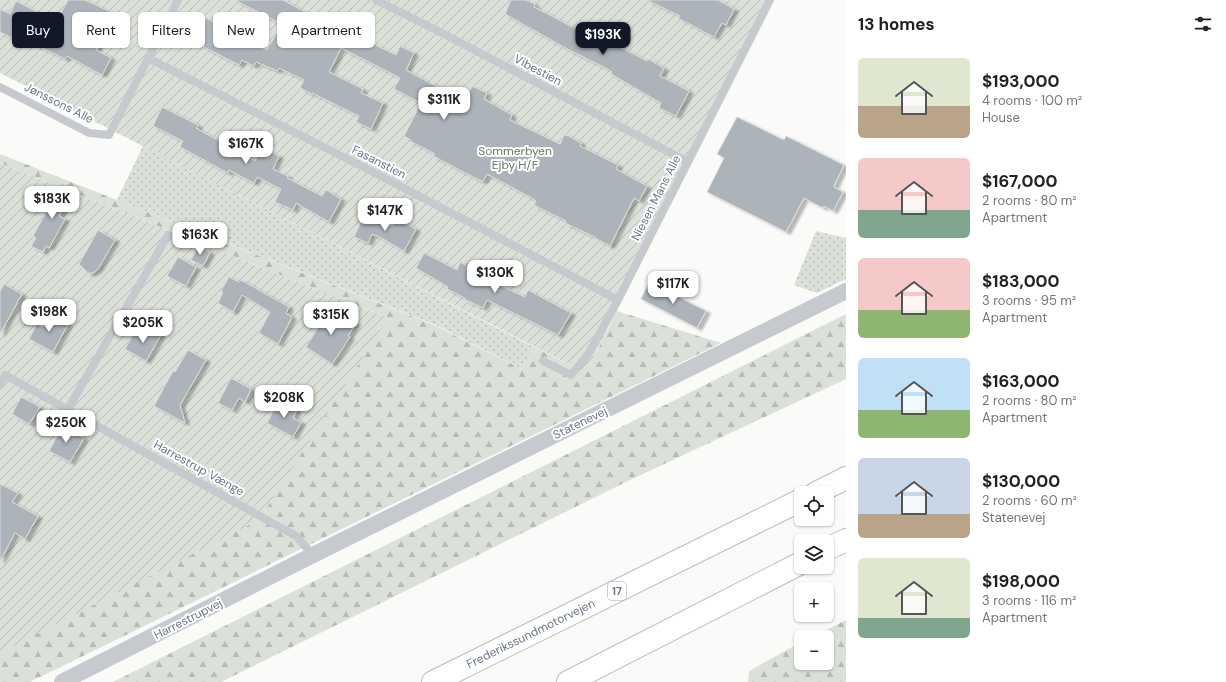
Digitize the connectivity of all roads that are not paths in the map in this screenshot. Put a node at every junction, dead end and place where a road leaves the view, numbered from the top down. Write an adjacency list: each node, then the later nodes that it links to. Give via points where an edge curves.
1 (376, 0): 6 (lane, Vibestien)
2 (770, 0): 6 (lane, Niesen Mans Alle)
3 (175, 1): 4 (lane)
4 (148, 58): 5 (lane, Jønssons Alle, via 109,135 90,133); 9 (lane, Fasanstien)
5 (0, 87)
6 (688, 162): 9 (lane, Niesen Mans Alle)
7 (168, 235): 12 (lane)
8 (846, 292): 18 (street, Statenevej)
9 (618, 300): 10 (lane, Niesen Mans Alle, via 589,353 571,375)
10 (543, 361)
11 (0, 385): 12 (lane, Harrestrup Vænge, via 6,375)
12 (68, 409): 18 (lane, Harrestrup Vænge, via 296,536)
13 (846, 478): 14 (highway)
14 (830, 486)
15 (794, 503): 21 (highway, Frederikssundmotorvejen / 17)
16 (846, 540): 17 (highway)
17 (834, 546)
18 (313, 555): 20 (street, Harrestrupvej)
19 (794, 567): 22 (highway)
20 (62, 682)
21 (433, 682)
22 (568, 682)

